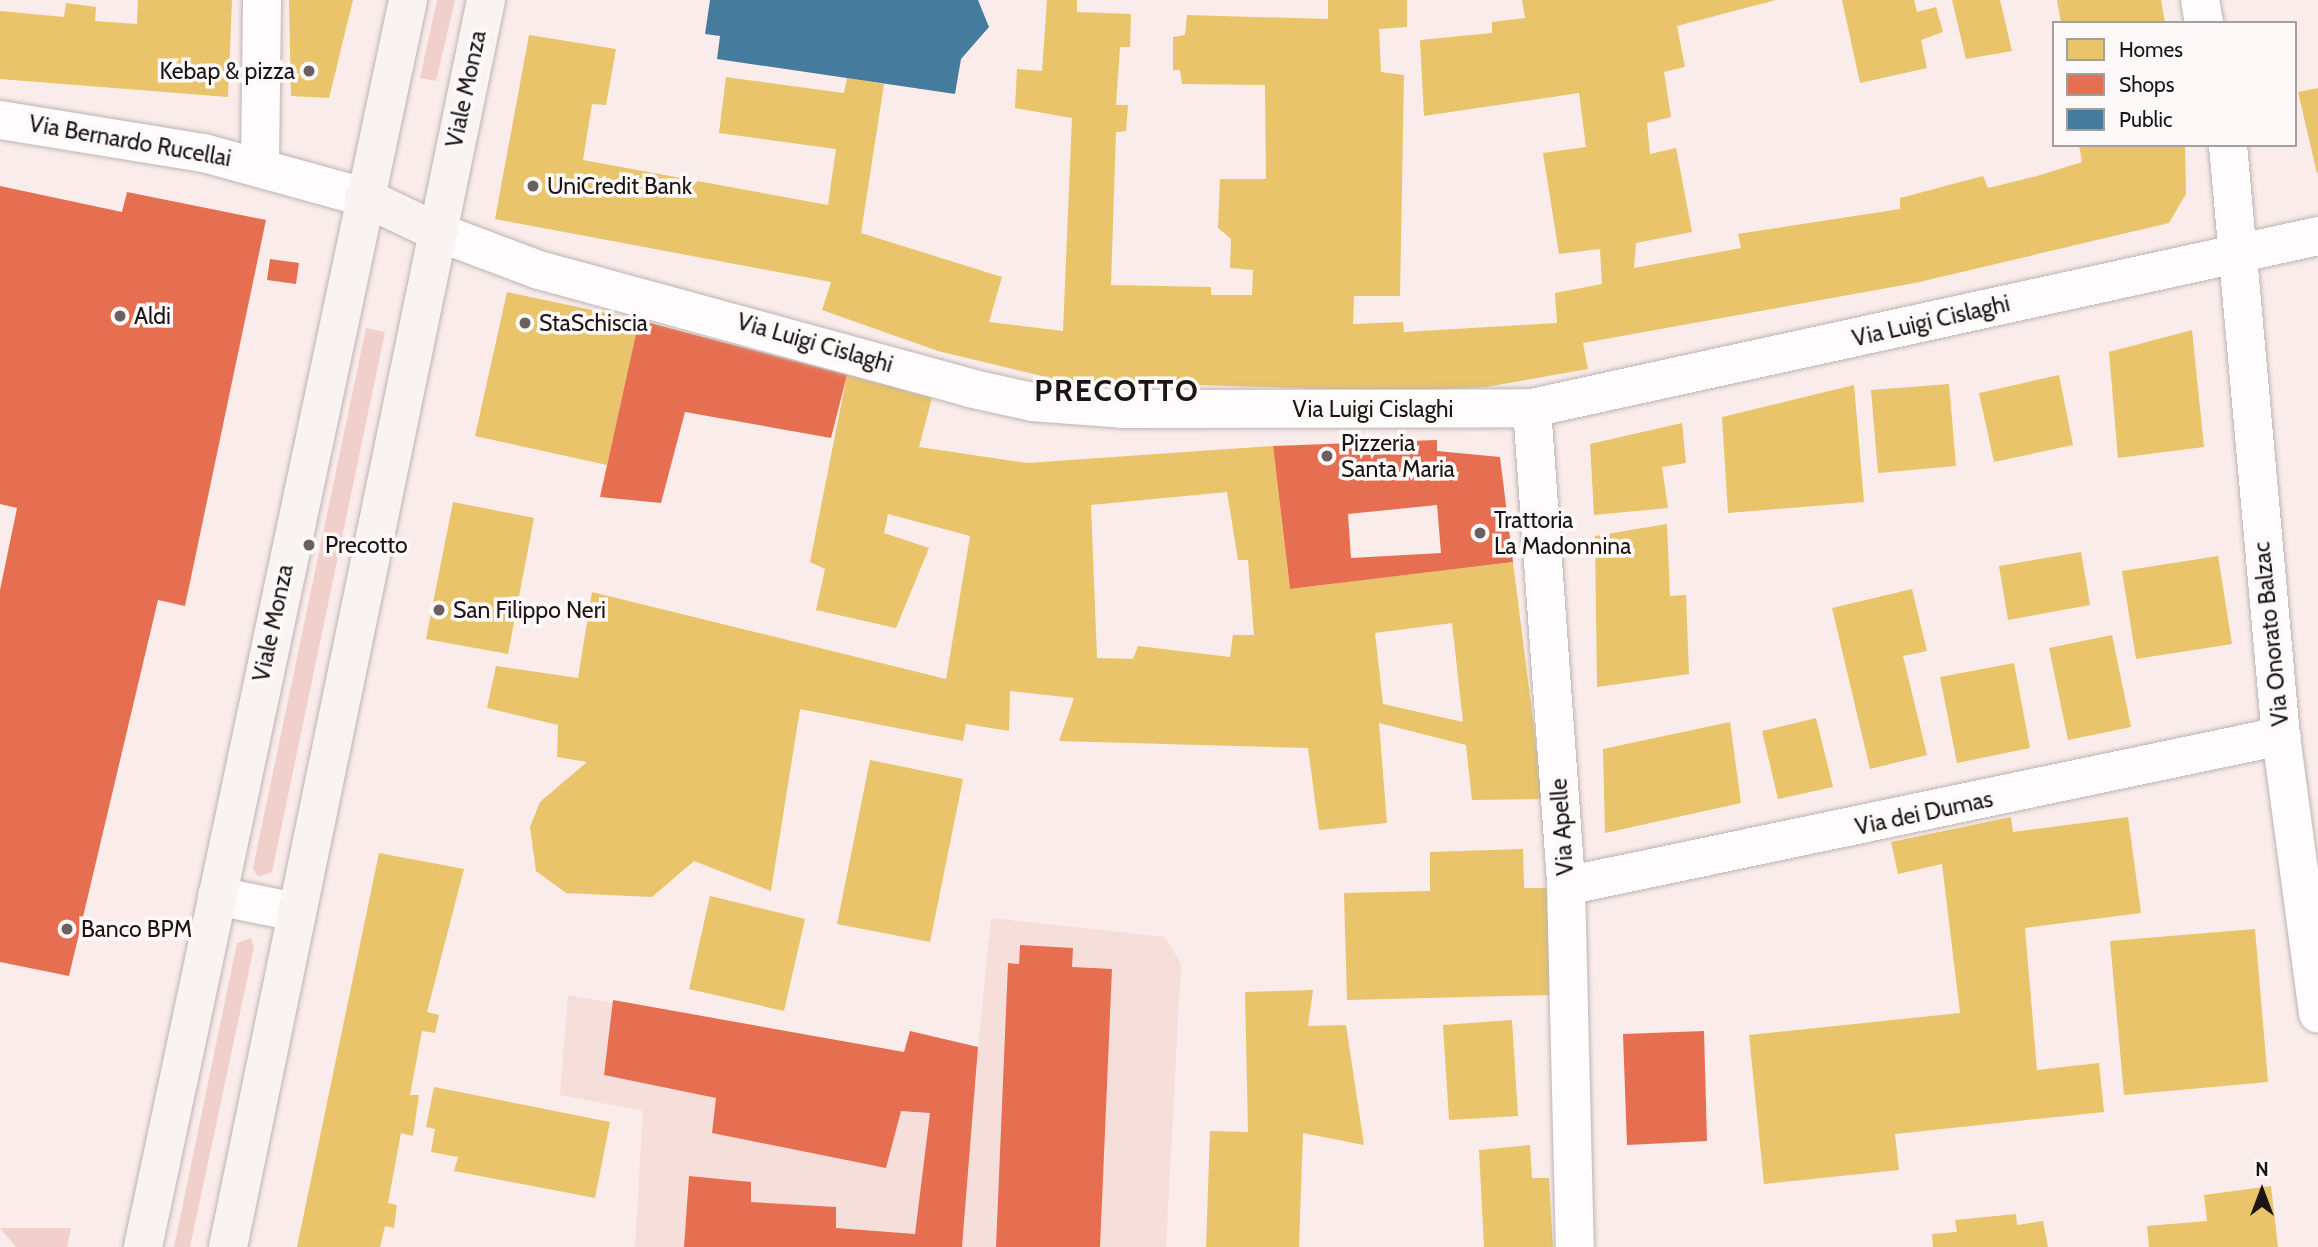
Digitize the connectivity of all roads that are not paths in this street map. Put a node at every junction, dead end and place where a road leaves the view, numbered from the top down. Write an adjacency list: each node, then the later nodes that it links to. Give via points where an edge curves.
1 (262, 0): 8 (street)
2 (408, 0): 9 (main road, Viale Monza)
3 (486, 0): 10 (main road, Viale Monza)
4 (2200, 0): 5 (street)
5 (2204, 21)
6 (0, 120): 8 (street, Via Bernardo Rucellai)
7 (2228, 147): 12 (street, Via Onorato Balzac, via 2236,189)
8 (260, 166): 9 (street, Via Bernardo Rucellai)
9 (364, 197): 10 (main road); 16 (main road, Viale Monza)
10 (435, 231): 13 (street, Via Luigi Cislaghi, via 540,270 1032,402 1122,409); 17 (main road, Viale Monza)
11 (2318, 236): 12 (street, Via Luigi Cislaghi)
12 (2234, 254): 13 (street, Via Luigi Cislaghi); 14 (street, Via Onorato Balzac)
13 (1532, 408): 15 (street, Via Apelle)
14 (2281, 736): 15 (street, Via dei Dumas); 18 (street, Via Onorato Balzac)
15 (1566, 886): 21 (street, Via Apelle)
16 (216, 896): 17 (street); 19 (main road, Viale Monza)
17 (296, 912): 20 (main road, Viale Monza)
18 (2318, 1014)
19 (143, 1247)
20 (228, 1247)
21 (1575, 1247)

